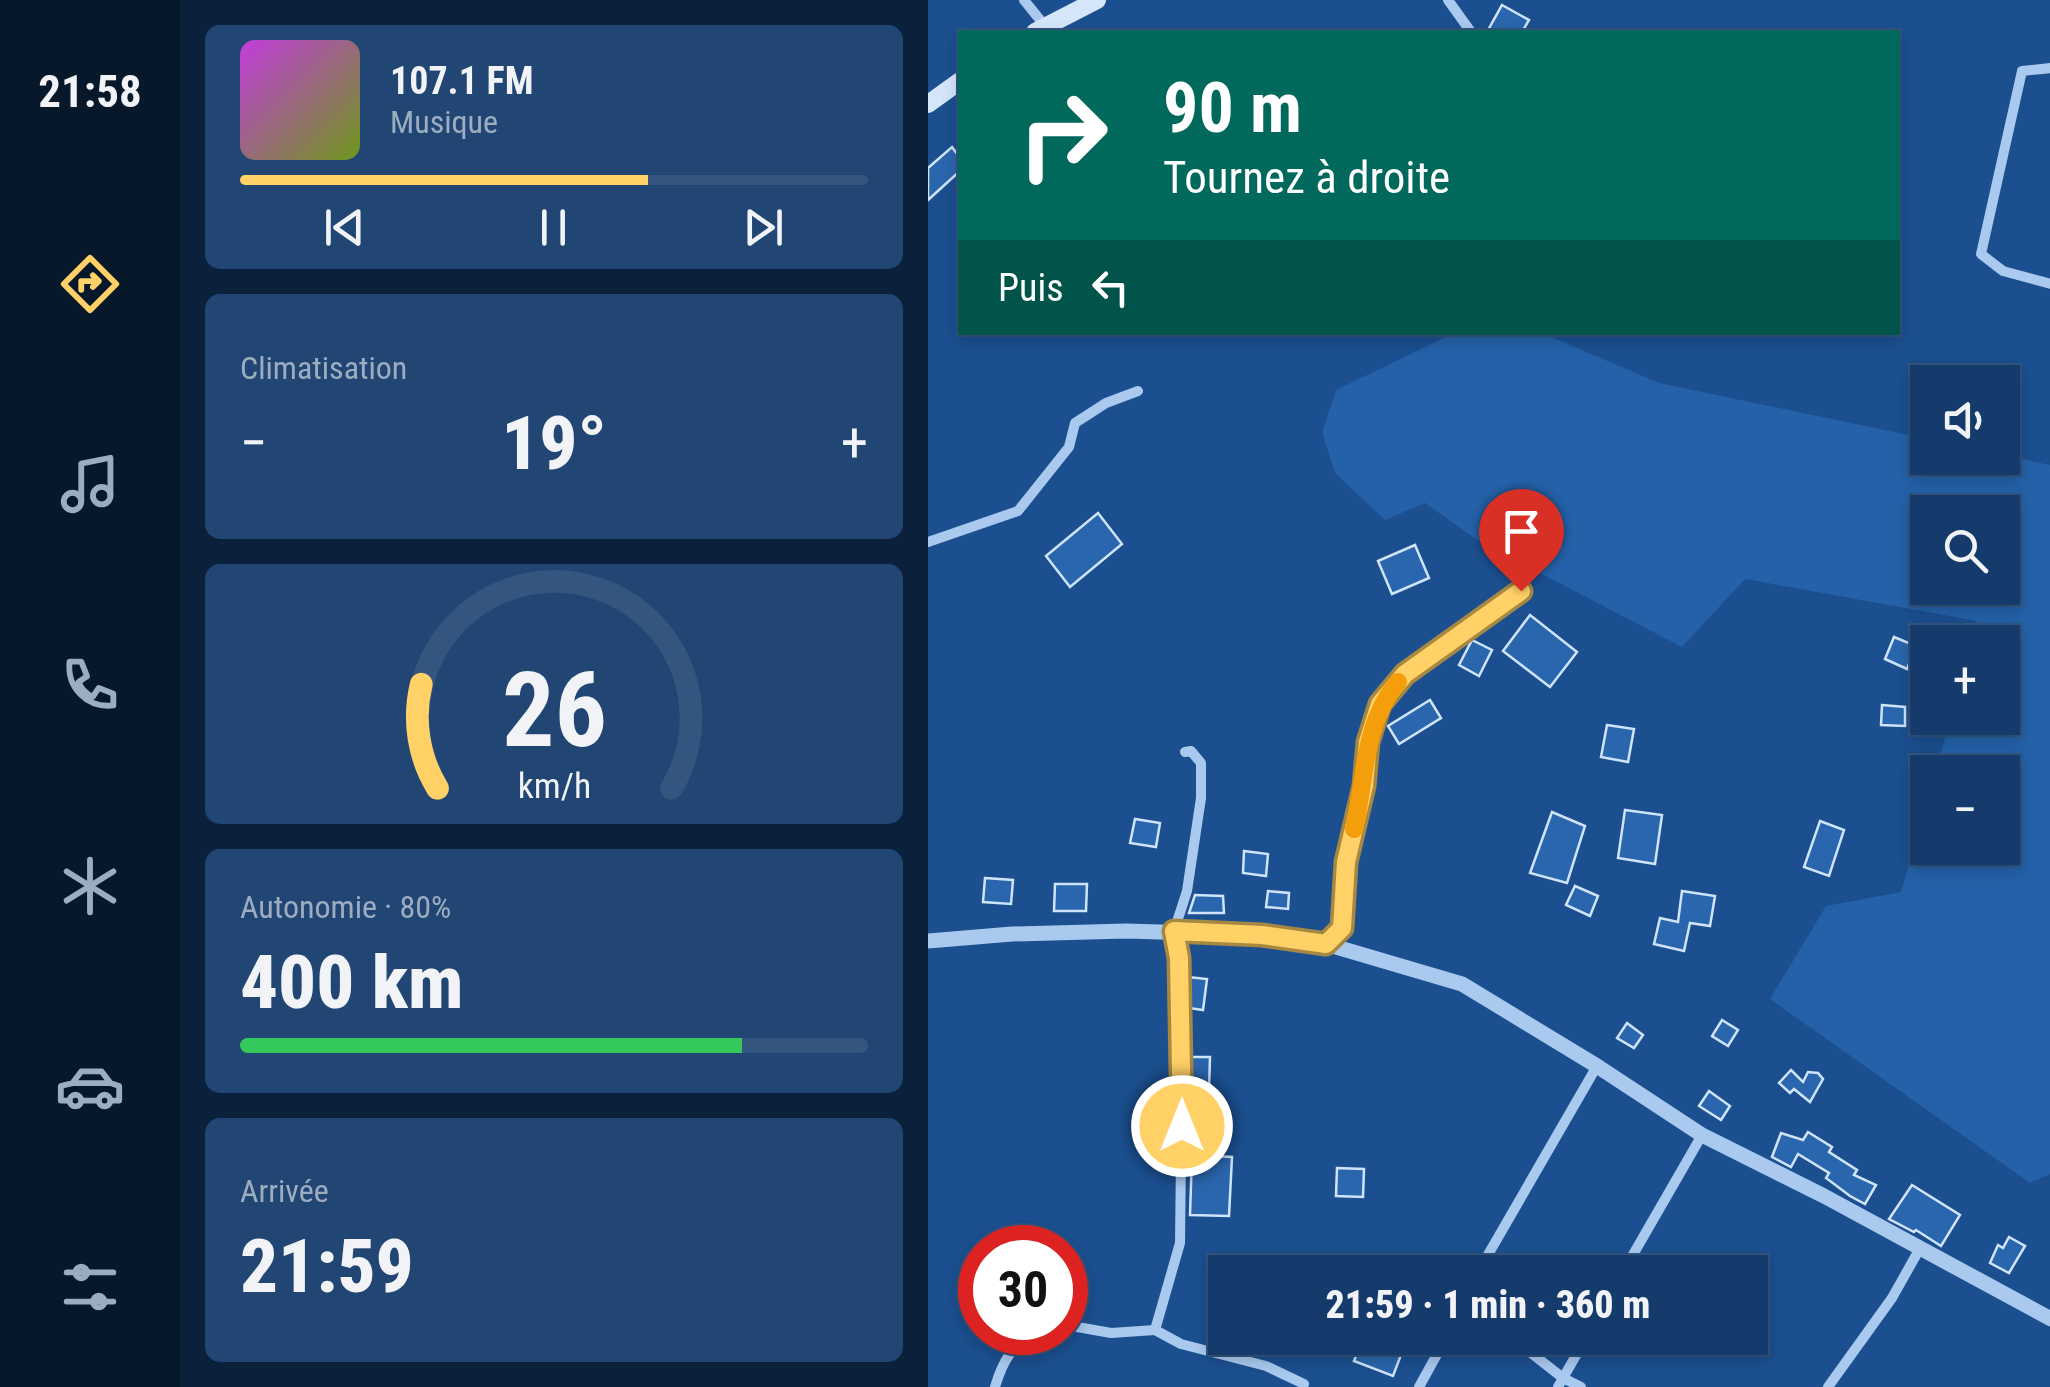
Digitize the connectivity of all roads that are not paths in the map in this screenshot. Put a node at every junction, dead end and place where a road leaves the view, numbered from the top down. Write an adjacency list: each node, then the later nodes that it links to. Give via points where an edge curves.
1 (1024, 0): 4 (street)
2 (1097, 0): 4 (main road)
3 (1448, 0): 5 (street)
4 (1040, 29)
5 (1470, 30)
6 (2050, 68): 9 (street, via 2022,71 1980,254 2003,271)
7 (958, 82): 8 (main road)
8 (928, 104)
9 (2050, 284)
10 (1138, 391): 11 (street, via 1075,423 1069,448 1018,511)
11 (928, 542)
12 (1521, 591): 16 (street, via 1405,674 1380,704 1346,862 1342,928)
13 (1185, 752): 14 (street, via 1201,763 1201,798)
14 (1174, 931): 15 (street); 16 (street); 24 (street, via 1182,1067 1180,1243)
15 (928, 941)
16 (1326, 944): 17 (street, via 1462,984)
17 (1597, 1066): 18 (street); 20 (street)
18 (1702, 1134): 19 (street); 21 (street)
19 (1919, 1250): 22 (street); 34 (street)
20 (1488, 1255)
21 (1633, 1255)
22 (2050, 1319)
23 (1088, 1328): 24 (street)
24 (1156, 1330): 30 (street)
25 (1008, 1355): 31 (street)
26 (1437, 1355): 32 (street)
27 (1531, 1355): 29 (street)
28 (1576, 1355): 29 (street)
29 (1560, 1382): 33 (street)
30 (1304, 1384)
31 (996, 1387)
32 (1419, 1387)
33 (1581, 1387)
34 (1828, 1387)

